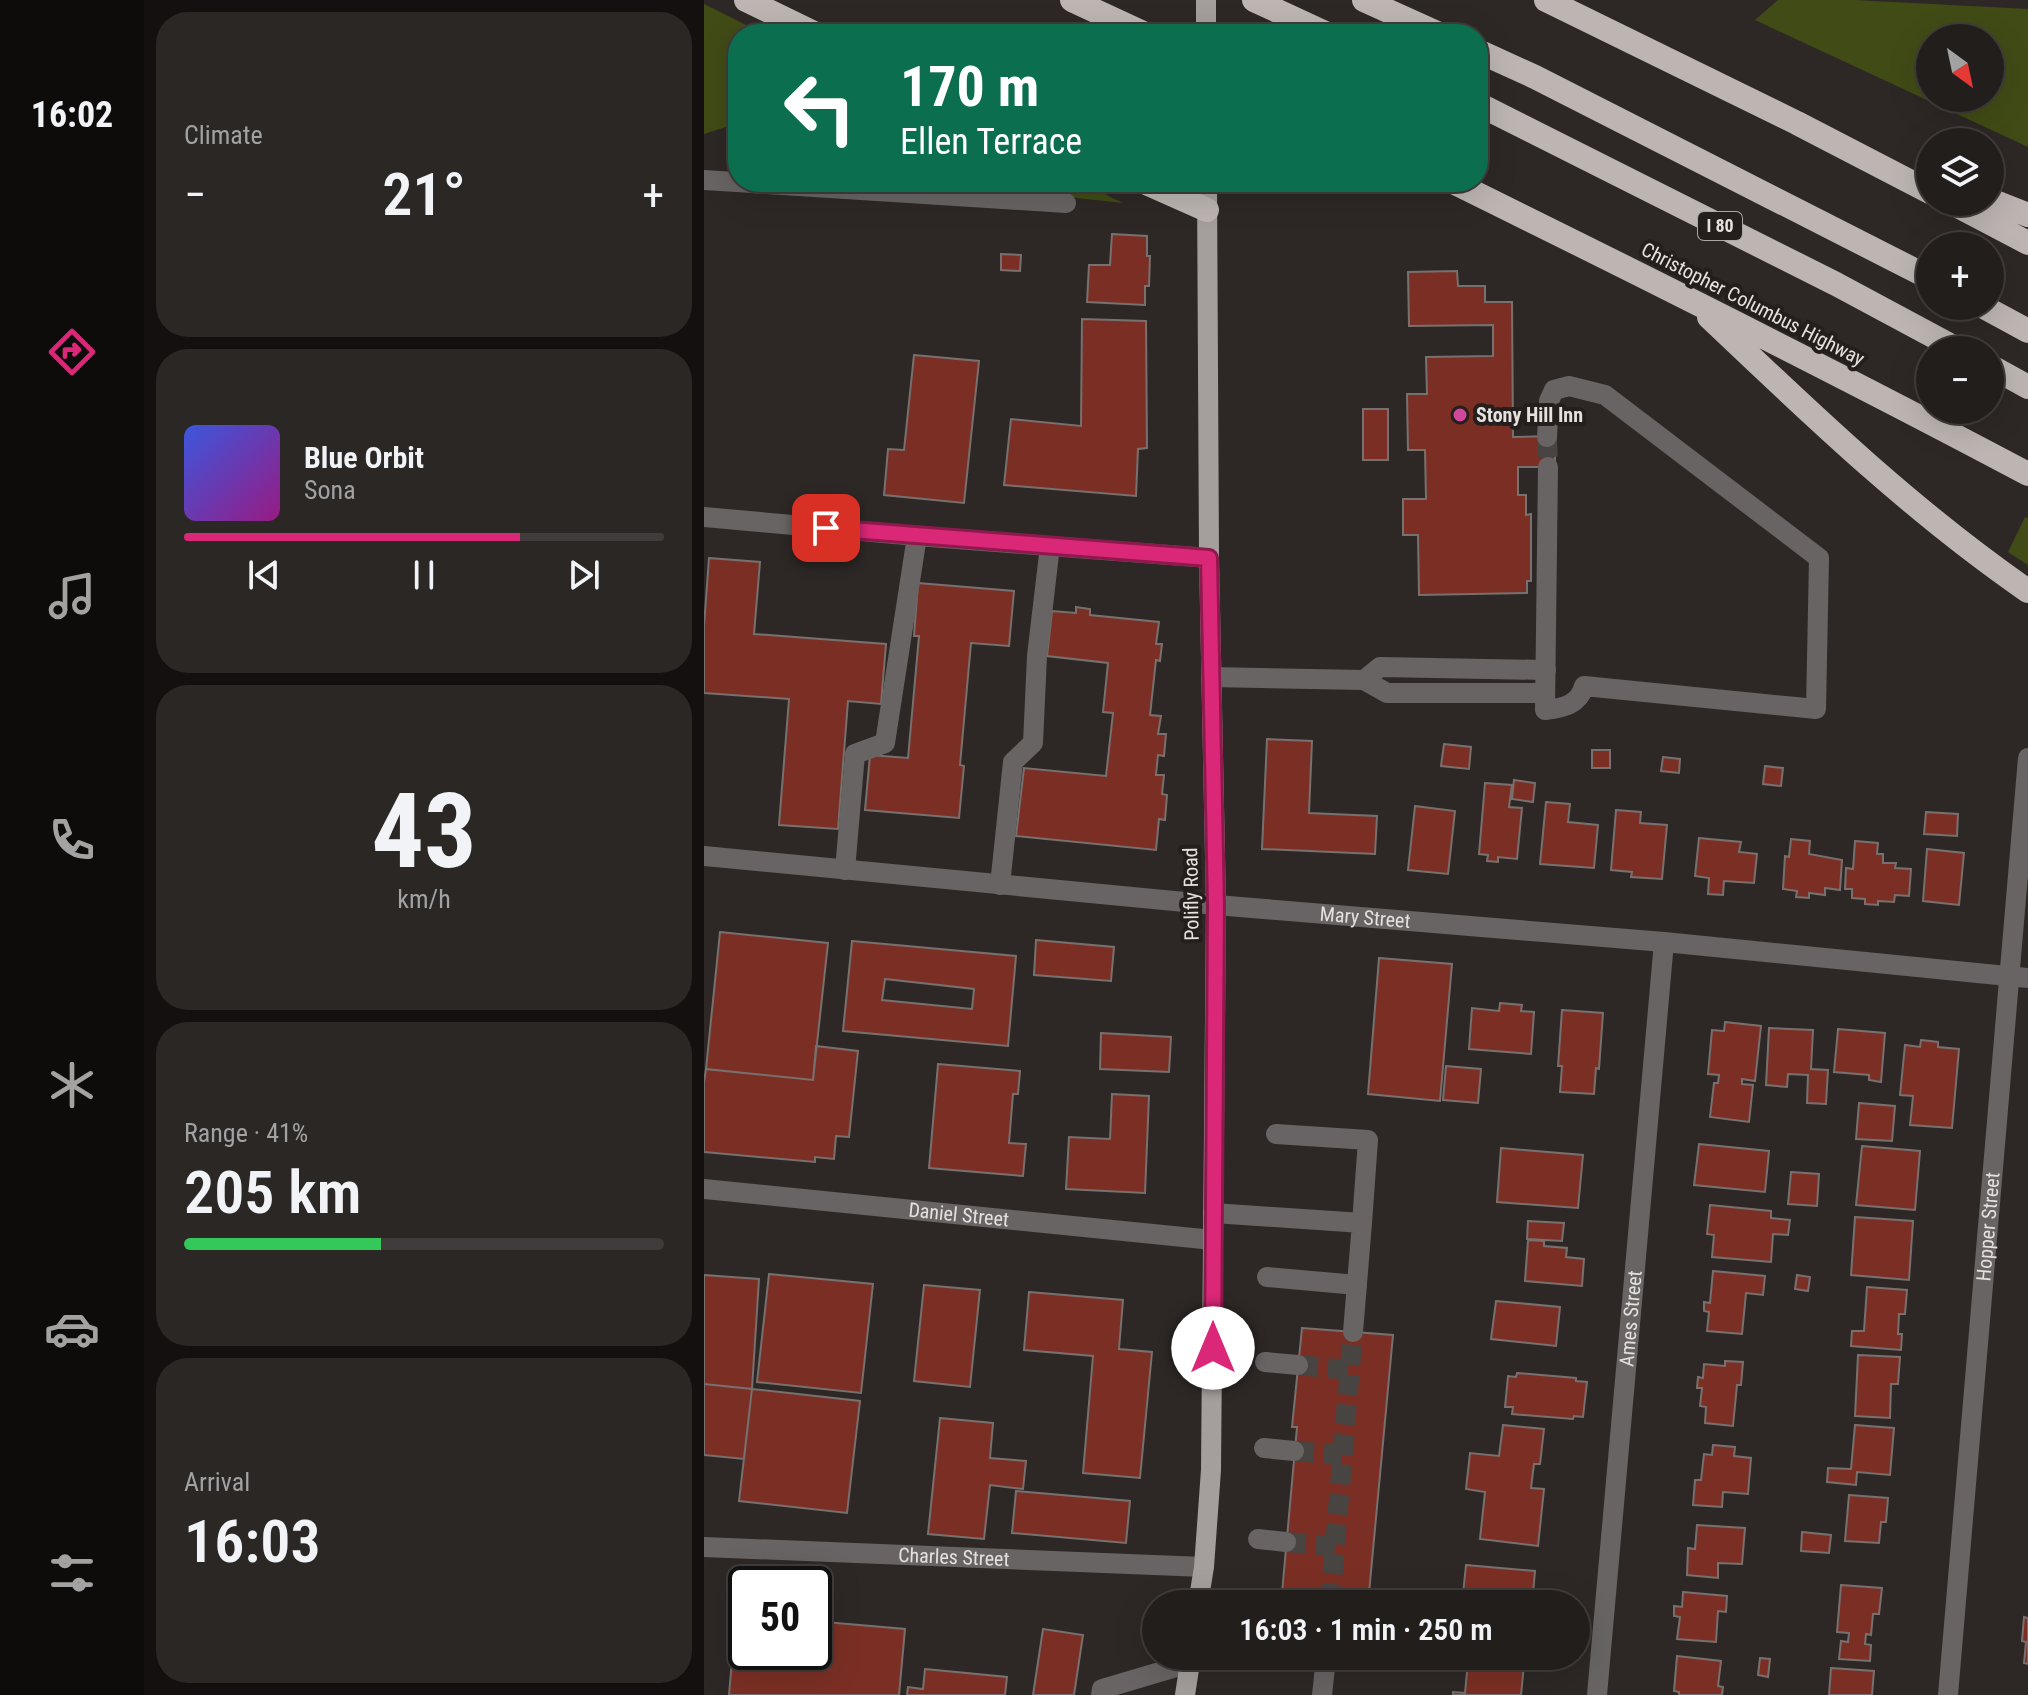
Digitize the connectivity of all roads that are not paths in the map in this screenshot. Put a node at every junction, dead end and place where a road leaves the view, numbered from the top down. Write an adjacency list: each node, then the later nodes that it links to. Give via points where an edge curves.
1 (746, 0): 7 (highway)
2 (1072, 0): 8 (highway)
3 (1206, 0): 9 (main road)
4 (1364, 0): 11 (highway)
5 (1546, 0): 14 (highway)
6 (1257, 1): 10 (highway)
7 (795, 24)
8 (1124, 24)
9 (1206, 24)
10 (1306, 24)
11 (1417, 24)
12 (1488, 56): 29 (highway, I 80)
13 (1488, 109): 33 (highway, I 80)
14 (1797, 123): 15 (highway); 18 (highway)
15 (1916, 170)
16 (704, 180): 17 (street)
17 (728, 182)
18 (1916, 185)
19 (893, 192): 23 (street)
20 (1166, 192): 25 (highway)
21 (1207, 192): 25 (main road, Polifly Road)
22 (1473, 192): 30 (highway, Christopher Columbus Highway)
23 (1066, 203)
24 (2004, 206): 26 (highway)
25 (1207, 210): 42 (main road, Polifly Road)
26 (2028, 215)
27 (1977, 216): 28 (highway)
28 (2028, 243)
29 (1916, 271)
30 (1689, 298): 38 (highway, Christopher Columbus Highway); 43 (highway, via 1849,449 1974,554)
31 (2004, 318): 32 (highway)
32 (2028, 331)
33 (1933, 336)
34 (2004, 374): 35 (highway)
35 (2028, 387)
36 (1547, 437): 47 (street, via 1554,390 1569,386 1605,395 1819,558 1816,709 1584,686 1574,702 1545,710)
37 (1548, 467): 44 (street)
38 (2028, 474)
39 (704, 517): 40 (street)
40 (917, 536): 41 (street); 50 (street, via 885,743 855,754)
41 (1050, 546): 42 (street); 51 (street, via 1033,743 1013,762)
42 (1209, 558): 45 (main road, Polifly Road)
43 (2028, 591)
44 (1546, 670): 46 (street, via 1380,667); 47 (street)
45 (1211, 677): 46 (street); 52 (main road, Polifly Road)
46 (1364, 680): 47 (street, via 1387,693)
47 (1545, 693)
48 (2028, 758): 54 (street, Hopper Street)
49 (704, 856): 50 (street, Mary Street)
50 (845, 870): 51 (street, Mary Street)
51 (1000, 885): 52 (street, Mary Street)
52 (1216, 905): 53 (street, Mary Street); 57 (main road, Polifly Road)
53 (1664, 942): 54 (street, Mary Street); 79 (street, Ames Street)
54 (2019, 977): 80 (street, Hopper Street)
55 (1276, 1134): 58 (street, via 1368,1140)
56 (704, 1189): 59 (street, Daniel Street)
57 (1213, 1213): 58 (street); 59 (main road, Polifly Road)
58 (1362, 1223): 61 (street)
59 (1213, 1240): 70 (main road, Polifly Road, via 1211,1470)
60 (1267, 1277): 61 (street)
61 (1357, 1285): 62 (street)
62 (1353, 1332)
63 (1265, 1362): 64 (street)
64 (1298, 1365)
65 (1264, 1448): 66 (street)
66 (1294, 1451)
67 (1258, 1539): 68 (street)
68 (1286, 1542)
69 (704, 1547): 70 (street, Charles Street)
70 (1204, 1567): 71 (main road, Polifly Road)
71 (1200, 1590)
72 (1168, 1670): 75 (street)
73 (1189, 1670): 77 (main road)
74 (1325, 1670): 78 (street)
75 (1129, 1688): 76 (street, via 1102,1689)
76 (1101, 1695)
77 (1185, 1695)
78 (1322, 1695)
79 (1597, 1695)
80 (1948, 1695)

